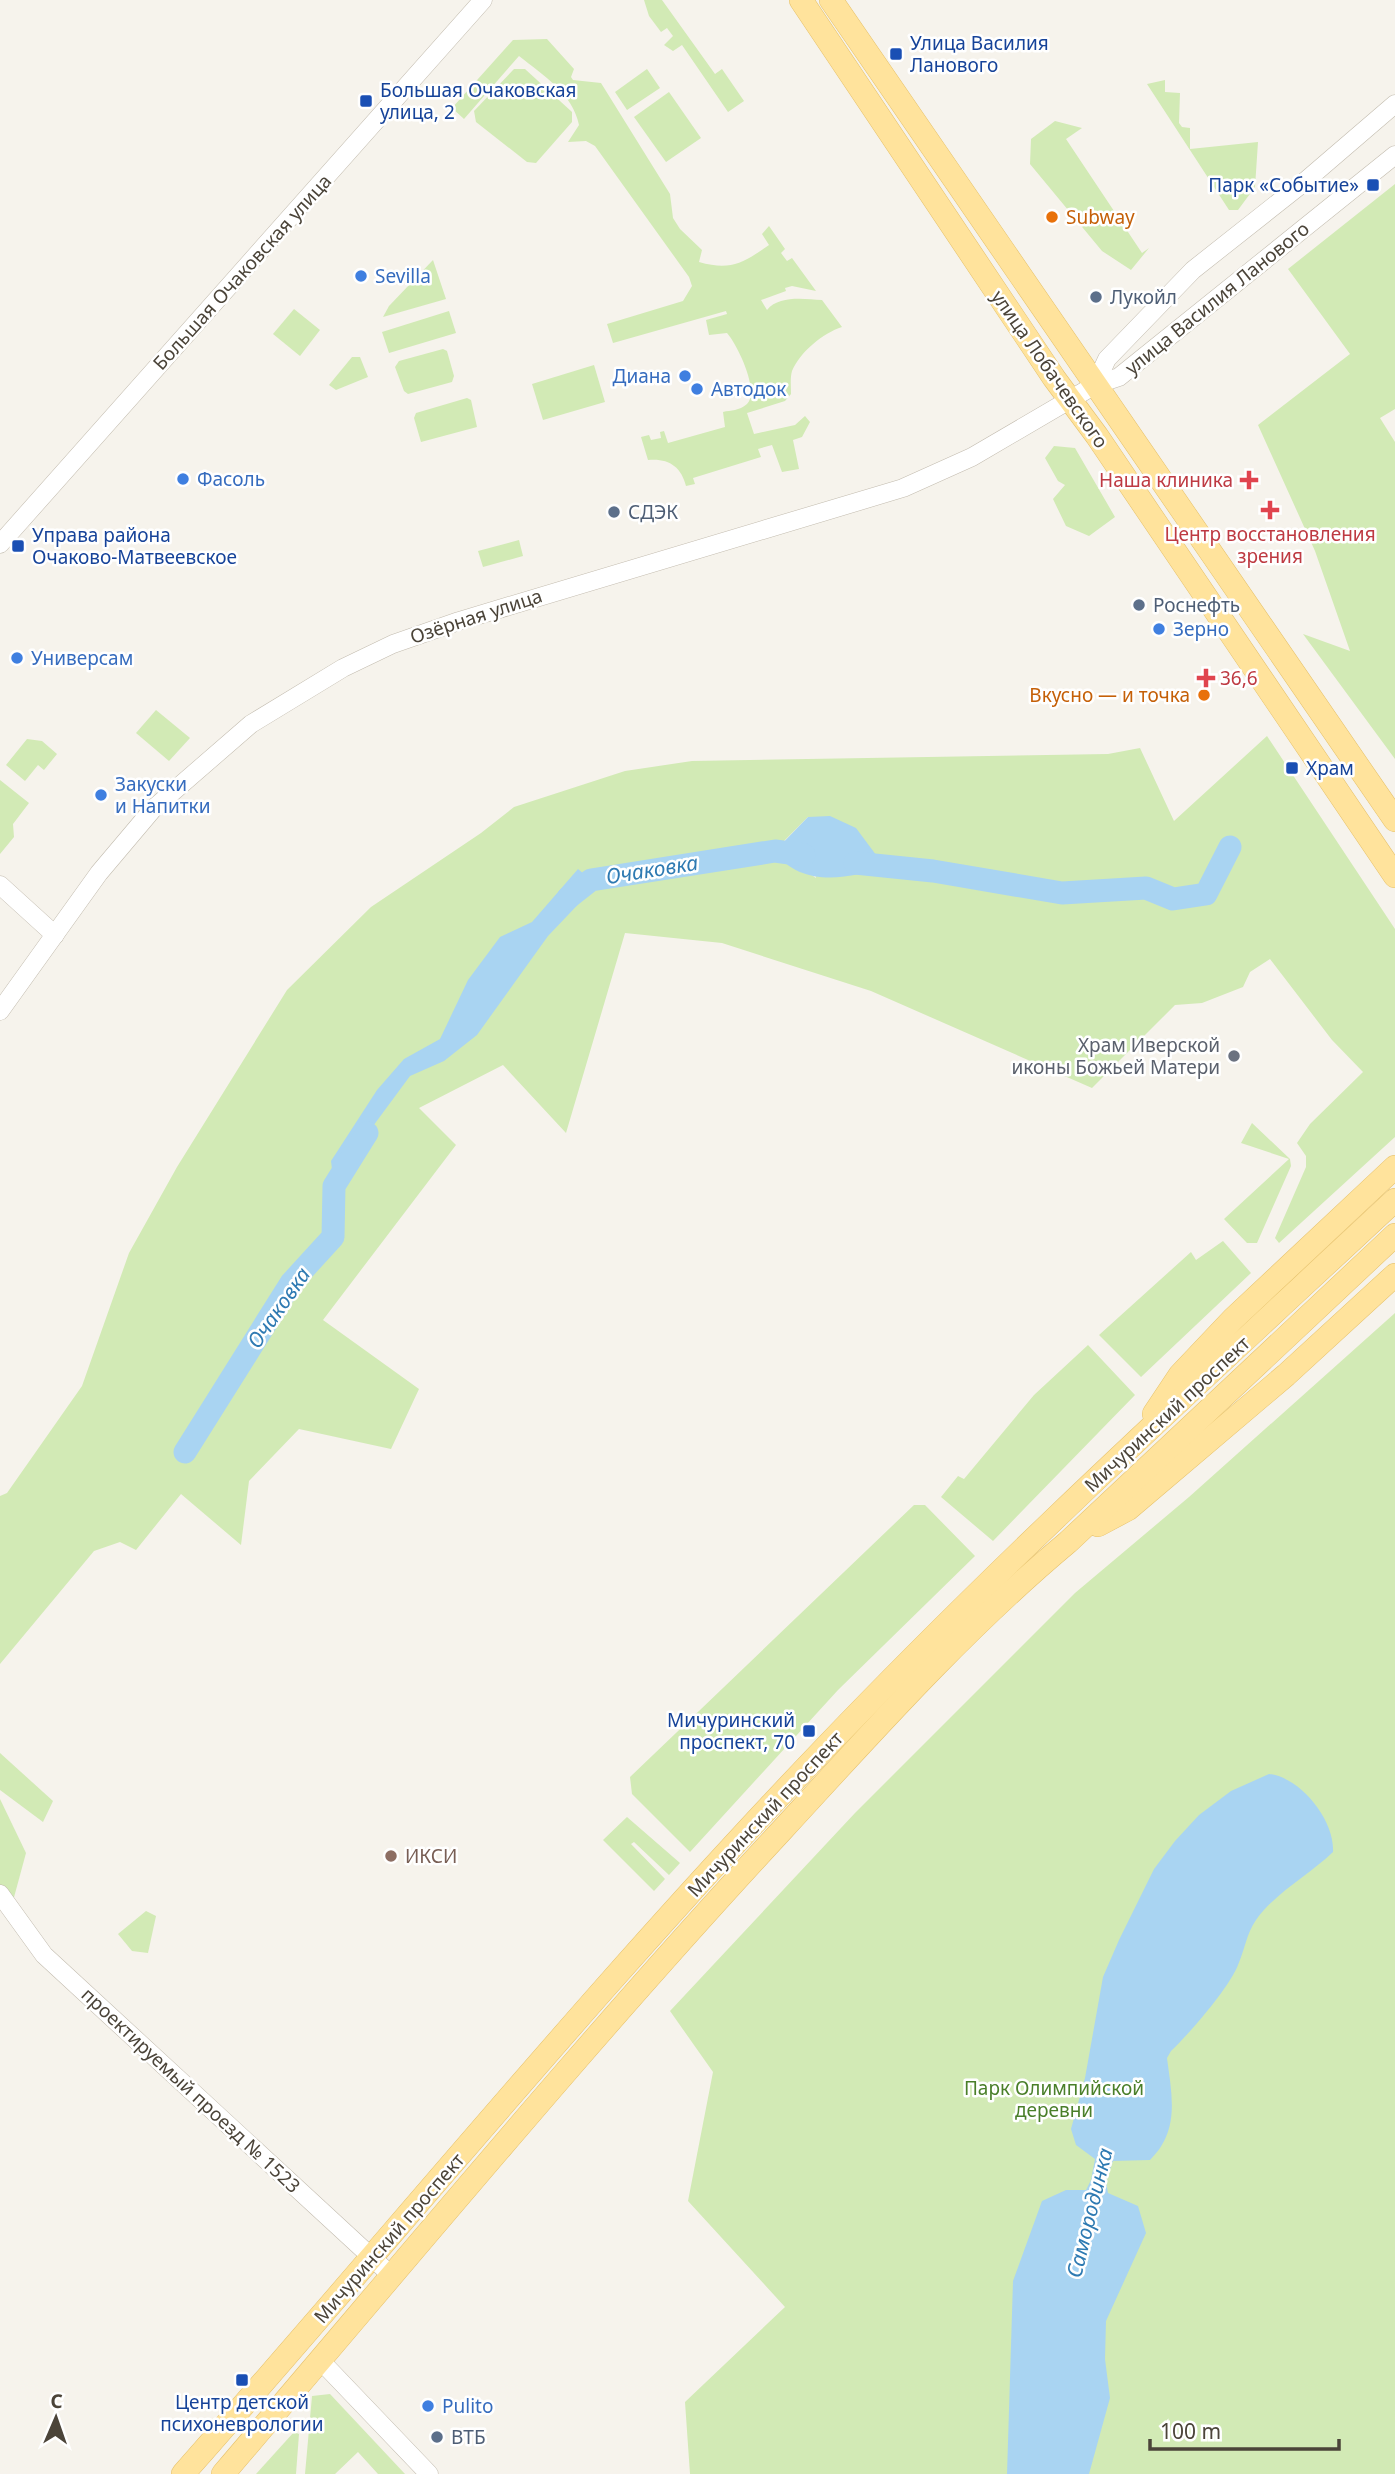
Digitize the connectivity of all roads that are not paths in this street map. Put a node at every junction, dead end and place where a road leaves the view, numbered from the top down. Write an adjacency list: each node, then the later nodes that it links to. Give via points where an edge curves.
1 (484, 0): 8 (street, Большая Очаковская улица)
2 (801, 0): 7 (main road, улица Лобачевского)
3 (831, 0): 6 (main road, улица Лобачевского)
4 (1395, 104): 6 (street, улица Василия Ланового, via 1193,270 1108,359)
5 (1395, 155): 6 (street, улица Василия Ланового, via 1119,377)
6 (1095, 385): 7 (street, Озёрная улица); 9 (main road, улица Лобачевского)
7 (1070, 401): 10 (main road, улица Лобачевского); 12 (street, Озёрная улица, via 922,481 459,621 343,668 251,724 174,788 123,841)
8 (0, 544)
9 (1395, 820)
10 (1395, 876)
11 (0, 885): 12 (street)
12 (55, 935): 13 (street, Озёрная улица)
13 (0, 1011)
14 (1395, 1167): 18 (main road, via 1180,1375)
15 (1394, 1201): 18 (main road, Мичуринский проспект)
16 (1395, 1235): 19 (main road, Мичуринский проспект)
17 (1395, 1275): 19 (main road, via 1128,1509)
18 (1135, 1444): 21 (main road, Мичуринский проспект, via 1000,1570 819,1754 631,1958)
19 (1068, 1542): 22 (main road, Мичуринский проспект, via 899,1704 678,1942)
20 (0, 1894): 21 (street, проектируемый проезд № 1523, via 44,1955)
21 (373, 2258): 22 (street, проектируемый проезд № 1523); 24 (main road, Мичуринский проспект)
22 (393, 2276): 23 (main road, Мичуринский проспект)
23 (320, 2360): 25 (main road, Мичуринский проспект); 26 (street)
24 (183, 2474)
25 (223, 2474)
26 (429, 2474)

